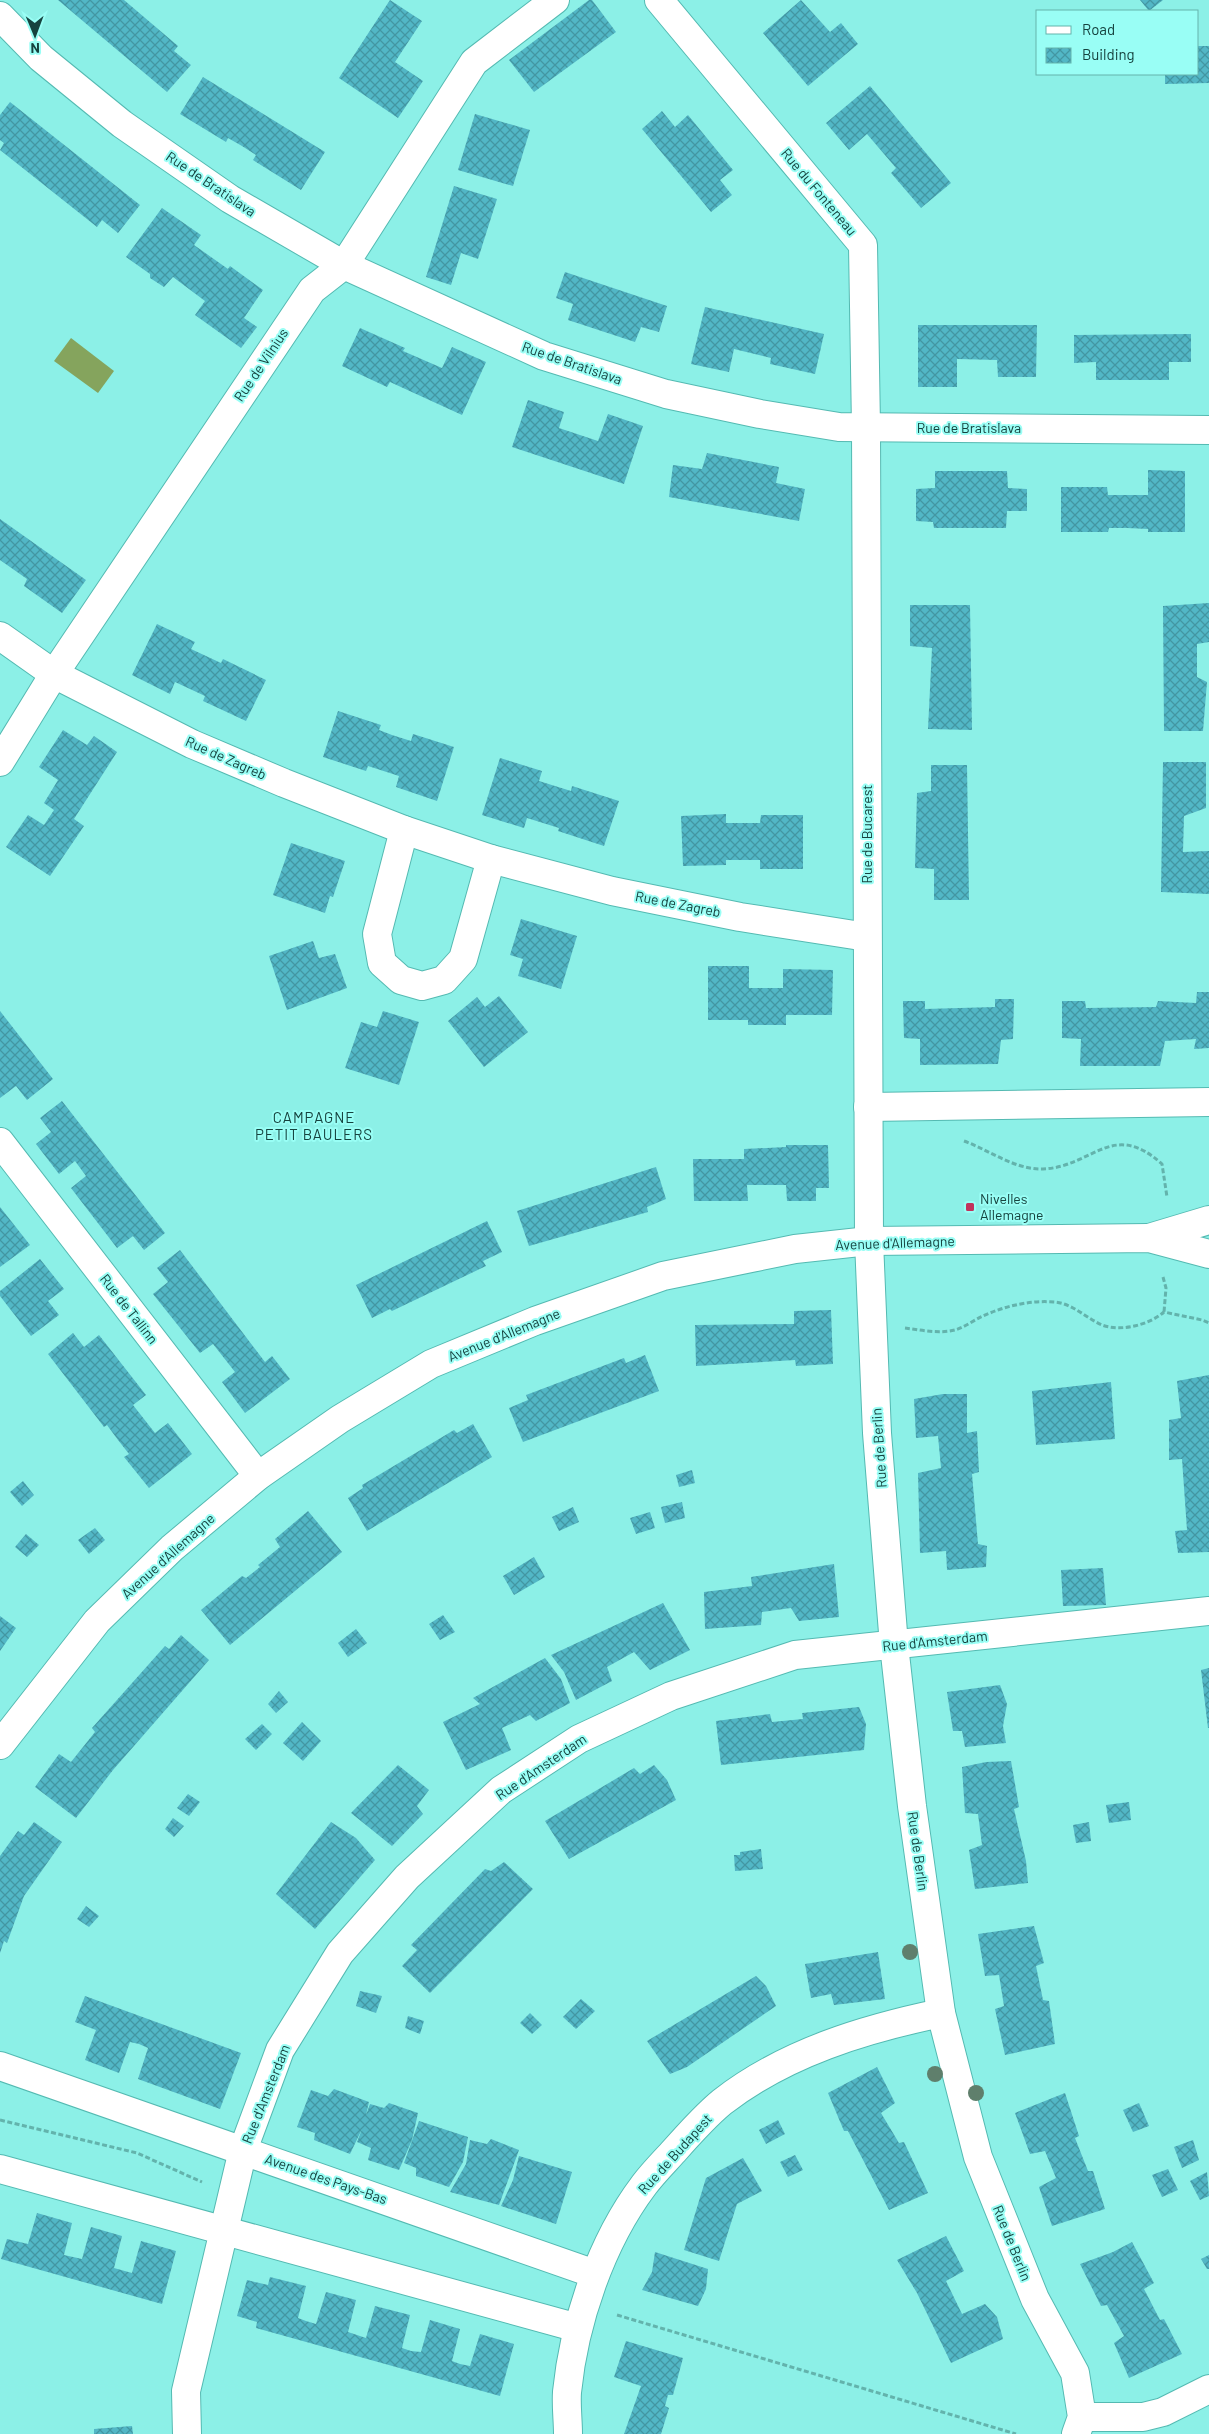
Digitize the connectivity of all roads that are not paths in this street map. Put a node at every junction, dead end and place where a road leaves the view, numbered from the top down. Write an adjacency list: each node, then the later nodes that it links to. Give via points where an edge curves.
1 (555, 0): 4 (street, Rue de Vilnius, via 474,62)
2 (659, 0): 5 (street, Rue du Fonteneau, via 863,245)
3 (0, 16): 4 (street, Rue de Bratislava, via 41,58 122,124 230,199)
4 (344, 266): 5 (street, Rue de Bratislava, via 544,356 666,394 760,414 839,427); 8 (street, Rue de Vilnius, via 312,290)
5 (866, 427): 6 (street, Rue de Bratislava); 12 (street, Rue de Bucarest)
6 (1209, 430)
7 (0, 636): 8 (street, Rue de Zagreb)
8 (54, 674): 9 (street, Rue de Vilnius); 10 (street, Rue de Zagreb, via 192,744)
9 (0, 762)
10 (404, 830): 11 (street, Rue de Zagreb); 11 (street, via 377,934 382,963 401,980 422,986 444,980 463,959)
11 (491, 859): 12 (street, Rue de Zagreb, via 612,892)
12 (867, 937): 14 (street, Rue de Bucarest)
13 (1209, 1102): 14 (street)
14 (868, 1107): 18 (street, Rue de Bucarest)
15 (0, 1142): 20 (street, Rue de Tallinn)
16 (1209, 1220): 17 (street, Avenue d'Allemagne)
17 (1149, 1238): 18 (street, Avenue d'Allemagne); 19 (street, Avenue d'Allemagne)
18 (869, 1241): 20 (street, Avenue d'Allemagne, via 795,1249 663,1276 535,1321 431,1364 340,1419); 22 (street, Rue de Berlin, via 877,1433)
19 (1209, 1254)
20 (258, 1476): 23 (street, Avenue d'Allemagne, via 172,1548 97,1621)
21 (1209, 1611): 22 (street, Rue d'Amsterdam)
22 (894, 1645): 24 (street, Rue de Berlin); 26 (street, Rue d'Amsterdam, via 795,1655 672,1696 579,1739 501,1790 408,1877 340,1953 280,2050)
23 (2, 1739)
24 (941, 2014): 29 (street, Rue de Budapest, via 883,2025 833,2042 768,2073 722,2102 644,2185 610,2238); 32 (street, Rue de Berlin, via 978,2156 1035,2299 1075,2373)
25 (0, 2066): 26 (street, Avenue des Pays-Bas)
26 (243, 2150): 28 (street, Rue d'Amsterdam); 29 (street, Avenue des Pays-Bas)
27 (0, 2169): 28 (street)
28 (224, 2231): 30 (street); 33 (street, Rue d'Amsterdam, via 186,2390)
29 (595, 2274): 30 (street, Rue de Budapest)
30 (578, 2328): 34 (street, Rue de Budapest, via 567,2393)
31 (1209, 2389): 32 (street, via 1163,2412)
32 (1079, 2426)
33 (187, 2434)
34 (568, 2434)

